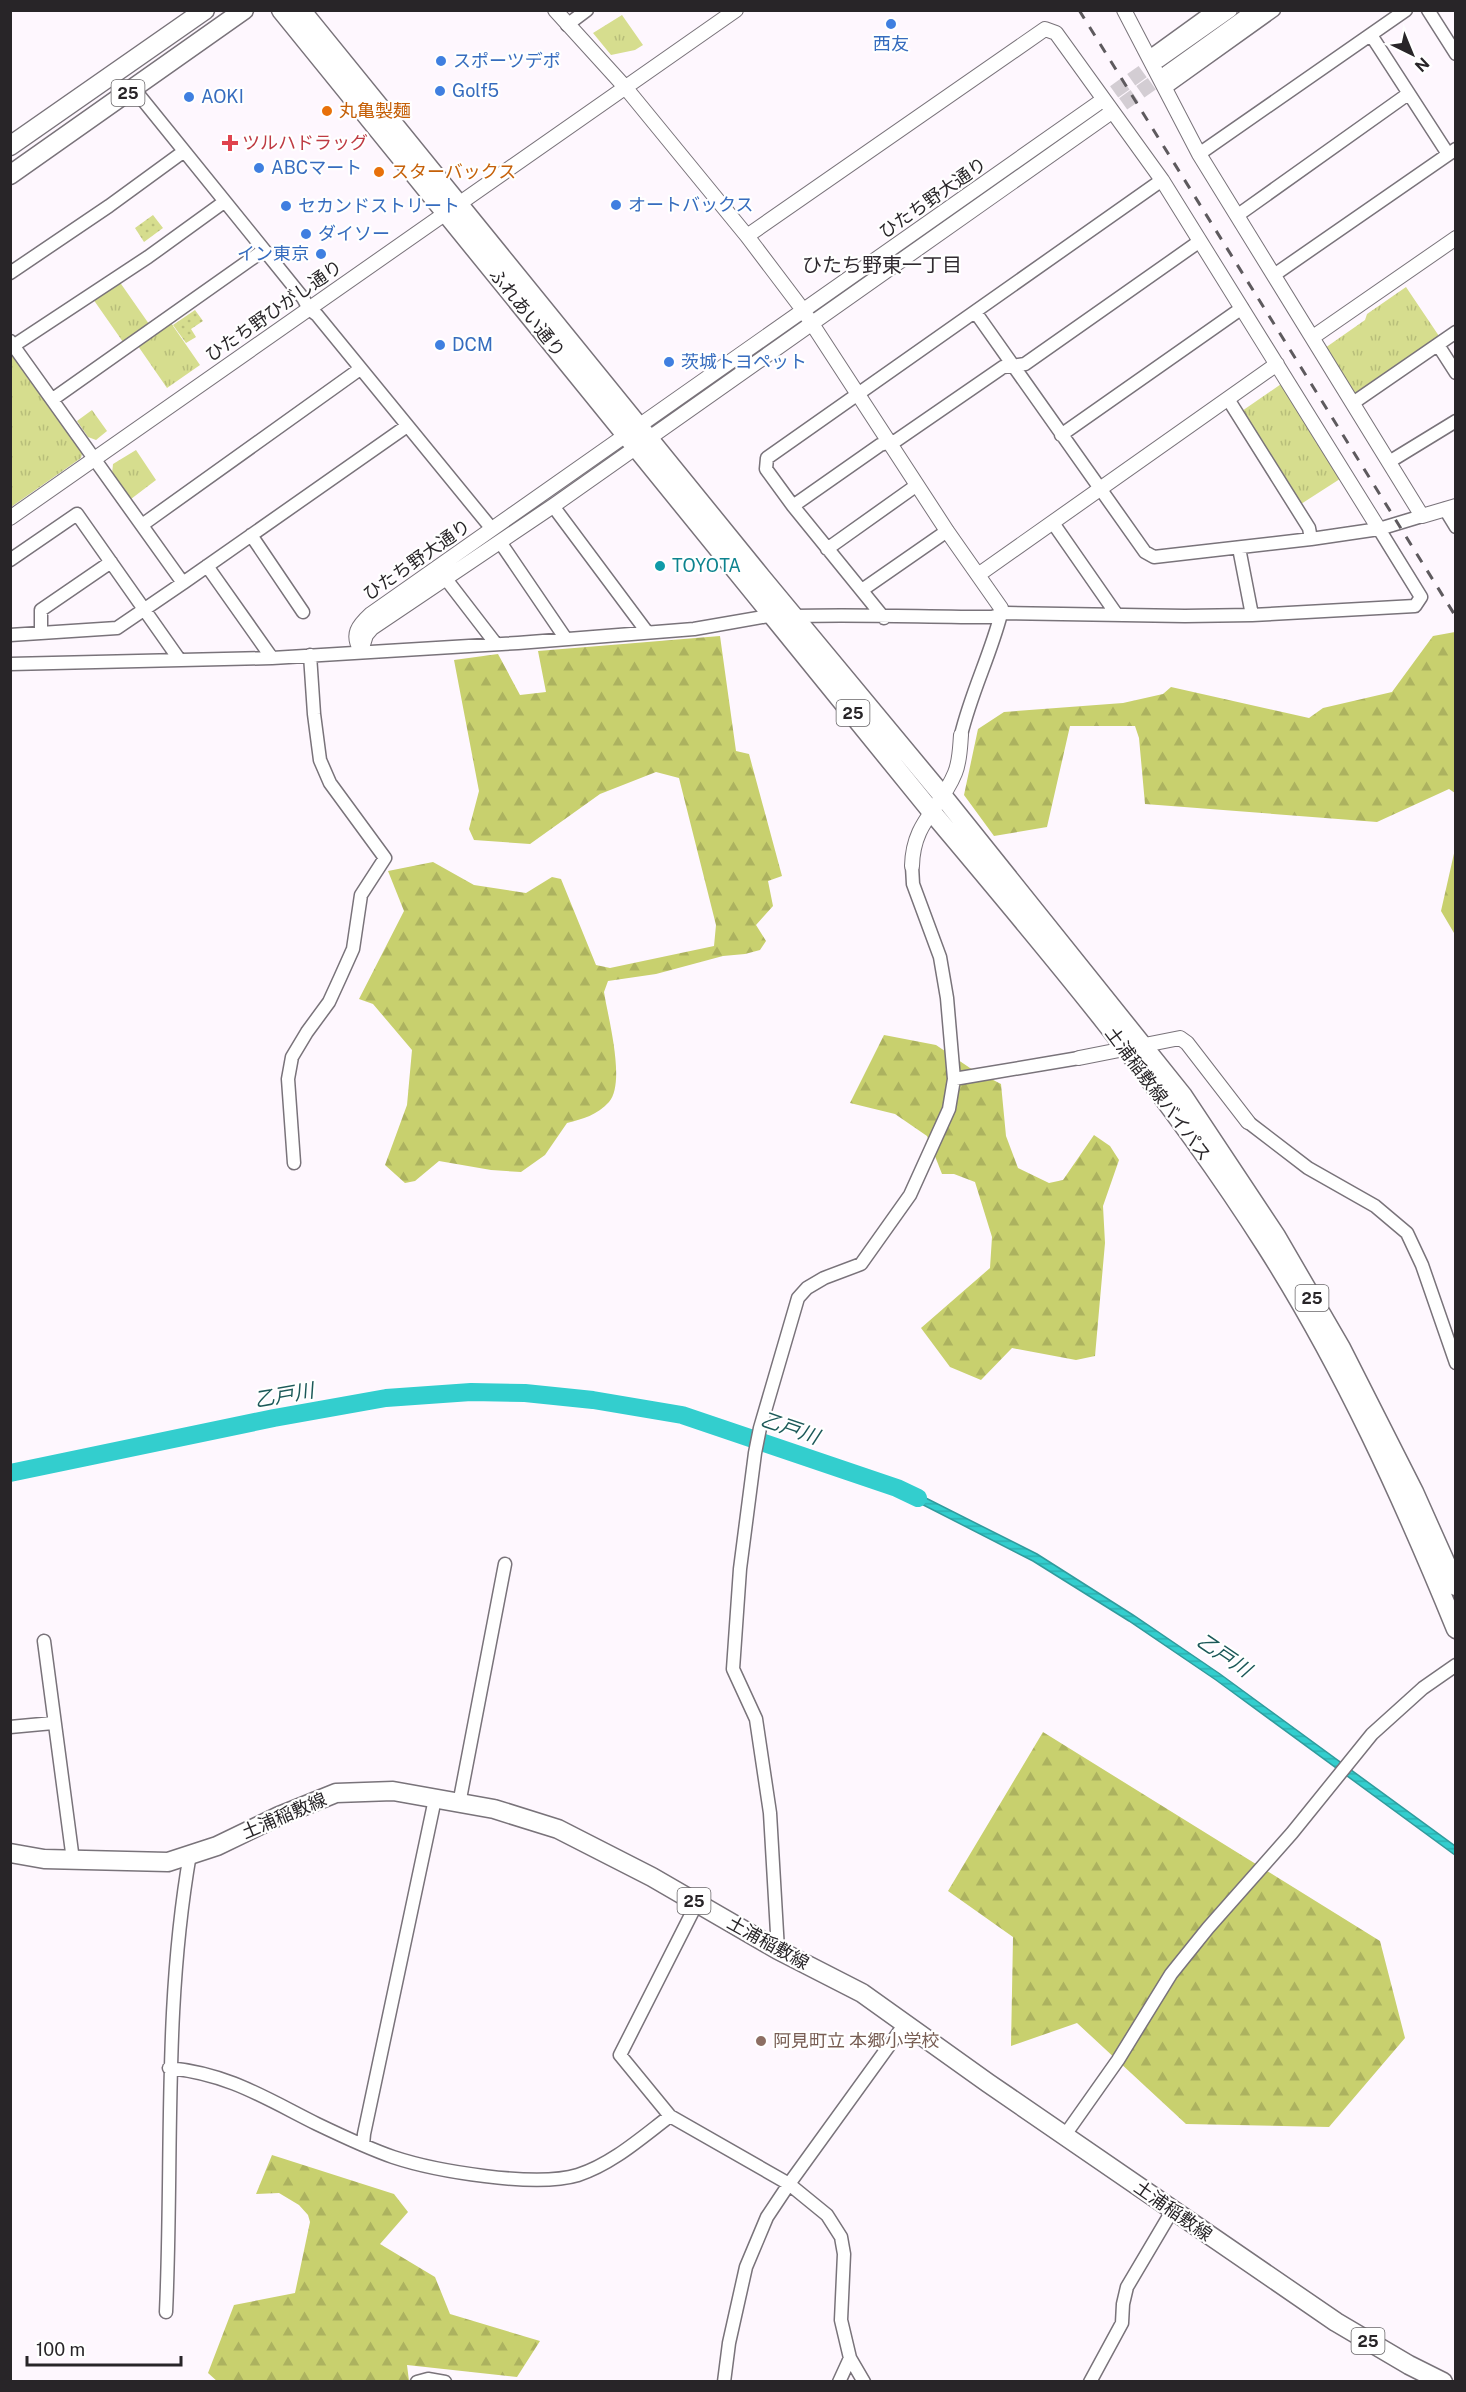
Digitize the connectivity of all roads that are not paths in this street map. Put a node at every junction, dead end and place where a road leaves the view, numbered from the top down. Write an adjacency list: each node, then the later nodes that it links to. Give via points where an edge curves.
1 (205, 10): 26 (main road, 25)
2 (244, 10): 22 (main road, 25)
3 (280, 10): 33 (main road, ふれあい通り / 25)
4 (301, 10): 33 (main road, ふれあい通り / 25)
5 (555, 10): 15 (street)
6 (587, 10): 15 (street)
7 (736, 10): 20 (street, ひたち野ひがし通り)
8 (1124, 10): 18 (street)
9 (1214, 10): 18 (street)
10 (1230, 10): 18 (street)
11 (1255, 10): 19 (street)
12 (1274, 10): 21 (street)
13 (1406, 10): 16 (street)
14 (1428, 10): 17 (street)
15 (567, 25): 20 (street)
16 (1371, 35): 23 (street); 29 (street)
17 (1455, 54)
18 (1154, 58): 21 (street)
19 (1167, 73)
20 (625, 87): 33 (street, ひたち野ひがし通り); 35 (street)
21 (1165, 88): 29 (street)
22 (134, 89): 28 (street); 30 (main road, 25)
23 (1408, 94): 27 (street); 34 (street)
24 (1097, 104): 43 (street, ひたち野大通り)
25 (1106, 116): 45 (street, ひたち野大通り)
26 (10, 146)
27 (1452, 151): 40 (street)
28 (183, 152): 32 (street); 39 (street)
29 (1199, 154): 34 (street)
30 (10, 175)
31 (1162, 180): 35 (street, via 1056,33 1045,29); 37 (street); 44 (street)
32 (225, 202): 38 (street); 48 (street)
33 (453, 210): 42 (street, ひたち野ひがし通り); 61 (main road, ふれあい通り / 25)
34 (1238, 215): 40 (street)
35 (747, 236): 43 (street)
36 (1455, 238): 47 (street)
37 (1200, 241): 41 (street); 51 (street, via 1025,364)
38 (264, 250): 42 (street); 55 (street)
39 (10, 273)
40 (1274, 275): 47 (street)
41 (1242, 308): 50 (street); 60 (street)
42 (309, 309): 52 (street); 63 (street, ひたち野ひがし通り)
43 (803, 310): 45 (street); 61 (street, ひたち野大通り)
44 (976, 313): 51 (street); 54 (street)
45 (812, 324): 54 (street); 61 (street, ひたち野大通り)
46 (1455, 332): 49 (street)
47 (1313, 338): 57 (street)
48 (12, 345): 55 (street)
49 (1438, 345): 53 (street); 57 (street)
50 (1277, 364): 56 (street); 75 (street)
51 (1012, 365): 60 (street); 62 (street, via 1003,367)
52 (360, 369): 59 (street); 73 (street)
53 (1455, 374)
54 (858, 394): 62 (street); 68 (street, via 767,458 766,469)
55 (53, 399): 63 (street)
56 (1228, 399): 66 (street); 79 (street, via 1309,528)
57 (1353, 403): 64 (street)
58 (1455, 421): 64 (street)
59 (407, 426): 76 (street); 78 (street)
60 (1061, 435): 66 (street)
61 (637, 437): 67 (street, ひたち野大通り); 76 (street, ひたち野大通り); 93 (main road, ふれあい通り / 25); 96 (main road, ふれあい通り / 25)
62 (890, 442): 65 (street); 68 (street, via 880,445)
63 (94, 459): 71 (street, ひたち野ひがし通り); 73 (street)
64 (1389, 462): 70 (street)
65 (917, 485): 77 (street); 82 (street)
66 (1101, 490): 72 (street); 81 (street, via 1145,552 1154,556)
67 (553, 506): 80 (street, ひたち野大通り); 98 (street)
68 (793, 506): 82 (street)
69 (1450, 507): 70 (street); 74 (street)
70 (1422, 516): 75 (street)
71 (10, 518)
72 (1053, 523): 86 (street); 94 (street)
73 (142, 525): 88 (street)
74 (1455, 527)
75 (1379, 529): 79 (street); 95 (street, via 1421,597 1415,606)
76 (492, 530): 103 (street, ひたち野大通り, via 358,626 356,643)
77 (947, 531): 86 (street); 89 (street)
78 (251, 535): 85 (street); 91 (street)
79 (1311, 540): 81 (street)
80 (500, 542): 87 (street, ひたち野大通り); 101 (street)
81 (1239, 548): 95 (street)
82 (827, 549): 89 (street)
83 (10, 560): 84 (street, via 77,514)
84 (111, 562): 90 (street); 99 (street, via 41,610)
85 (207, 566): 88 (street); 105 (street)
86 (978, 575): 92 (street, via 1001,608)
87 (446, 579): 102 (street); 103 (street, ひたち野大通り, via 372,628)
88 (183, 583): 90 (street)
89 (862, 590): 97 (street)
90 (144, 610): 99 (street, via 117,628); 106 (street)
91 (303, 612)
92 (1001, 614): 94 (street); 97 (street); 108 (street)
93 (774, 615): 98 (street, via 694,629); 110 (main road, 土浦稲敷線バイパス / 25)
94 (1117, 615): 95 (street)
95 (1251, 615)
96 (794, 616): 97 (street, via 846,614); 109 (main road, 土浦稲敷線バイパス / 25)
97 (884, 618)
98 (647, 632): 101 (street)
99 (41, 633): 100 (street)
100 (10, 635)
101 (566, 639): 102 (street)
102 (496, 644): 103 (street)
103 (361, 651): 104 (street)
104 (310, 655): 105 (street); 116 (street, via 320,760 330,783 385,858 361,895 353,949 329,1002 292,1057 288,1079)
105 (272, 658): 106 (street)
106 (179, 659): 107 (street)
107 (10, 664)
108 (960, 735): 109 (street, via 956,771)
109 (942, 795): 110 (street); 112 (main road, 土浦稲敷線バイパス / 25)
110 (931, 811): 111 (street, via 916,838); 112 (main road, 土浦稲敷線バイパス / 25)
111 (912, 866): 114 (street, via 919,904 940,957)
112 (1135, 1048): 113 (street); 115 (street, via 1172,1038 1184,1040); 119 (main road, 土浦稲敷線バイパス / 25, via 1204,1126 1303,1281 1414,1492); 120 (main road, 土浦稲敷線バイパス / 25, via 1174,1113 1267,1247 1328,1353 1384,1463)
113 (1079, 1059): 114 (street)
114 (954, 1079): 131 (street, via 942,1128 910,1195 861,1264 824,1278 798,1298 760,1432 740,1569 733,1669 756,1719 770,1813)
115 (1248, 1122): 117 (street, via 1308,1168 1375,1206 1407,1233)
116 (294, 1163)
117 (1455, 1363)
118 (505, 1564): 126 (street)
119 (1455, 1586)
120 (1455, 1629)
121 (44, 1641): 123 (street)
122 (1455, 1665): 135 (street, via 1372,1734 1171,1974 1118,2060)
123 (53, 1723): 124 (street); 129 (street)
124 (10, 1727)
125 (435, 1798): 126 (main road, 土浦稲敷線 / 25); 128 (main road, 土浦稲敷線 / 25, via 393,1791 336,1793 217,1846); 136 (street)
126 (459, 1804): 130 (main road, 土浦稲敷線 / 25, via 494,1809 558,1829)
127 (10, 1852): 129 (main road, 土浦稲敷線 / 25)
128 (190, 1854): 129 (main road, 土浦稲敷線 / 25, via 168,1862); 133 (street, via 172,2002)
129 (73, 1860)
130 (698, 1903): 131 (main road, 土浦稲敷線 / 25); 134 (street, via 620,2055)
131 (778, 1950): 132 (main road, 土浦稲敷線 / 25, via 862,1994)
132 (904, 2025): 135 (main road, 土浦稲敷線 / 25); 137 (street)
133 (169, 2068): 136 (street, via 235,2082); 139 (street)
134 (669, 2116): 136 (street, via 603,2165 576,2175 541,2180 449,2169); 137 (street)
135 (1065, 2135): 138 (main road, 土浦稲敷線 / 25)
136 (363, 2145)
137 (789, 2184): 140 (street, via 827,2215 841,2237 841,2320); 143 (street, via 767,2217 746,2266)
138 (1172, 2211): 146 (street, via 1127,2287 1122,2323); 147 (main road, 土浦稲敷線 / 25, via 1336,2322)
139 (166, 2312)
140 (850, 2358): 144 (street); 145 (street)
141 (417, 2382): 142 (street)
142 (445, 2382)
143 (724, 2382)
144 (839, 2382)
145 (864, 2382)
146 (1090, 2382)
147 (1443, 2382)

